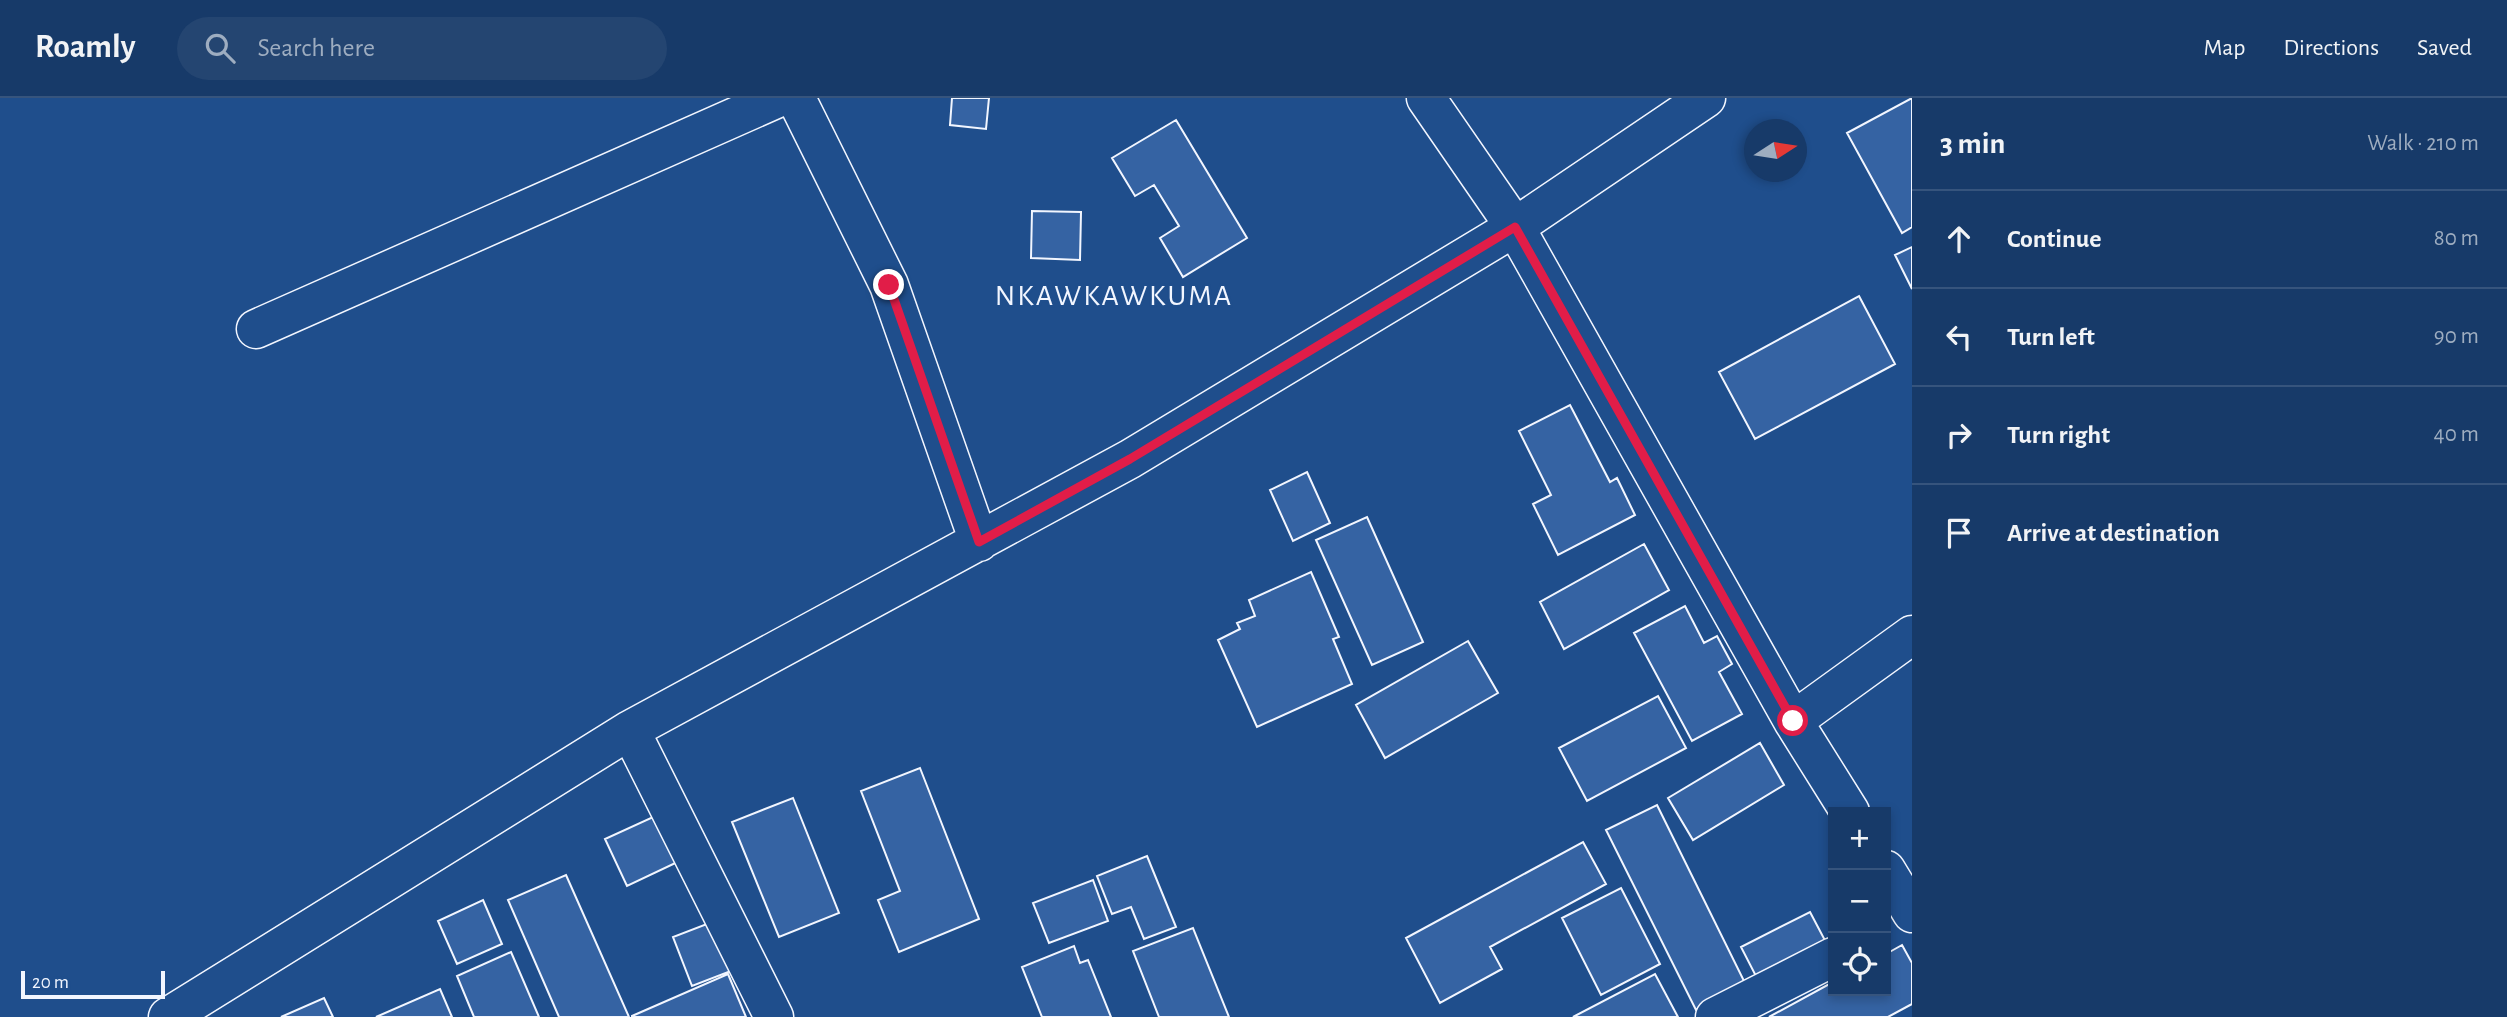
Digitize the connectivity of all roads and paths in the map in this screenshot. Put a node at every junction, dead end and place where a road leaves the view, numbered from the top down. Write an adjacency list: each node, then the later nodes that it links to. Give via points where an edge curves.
1 (778, 98): 6 (street)
2 (796, 98): 7 (street, via 889,285)
3 (1426, 98): 5 (street)
4 (1706, 98): 5 (street)
5 (1515, 227): 7 (street, via 1130,459); 9 (street)
6 (256, 329)
7 (979, 542): 10 (street)
8 (1912, 635): 9 (street)
9 (1793, 721): 11 (street)
10 (630, 730): 16 (street); 17 (street)
11 (1847, 807)
12 (1891, 879): 13 (street)
13 (1912, 915): 14 (street)
14 (1891, 927)
15 (1828, 960): 18 (street)
16 (167, 1017)
17 (774, 1017)
18 (1716, 1017)

